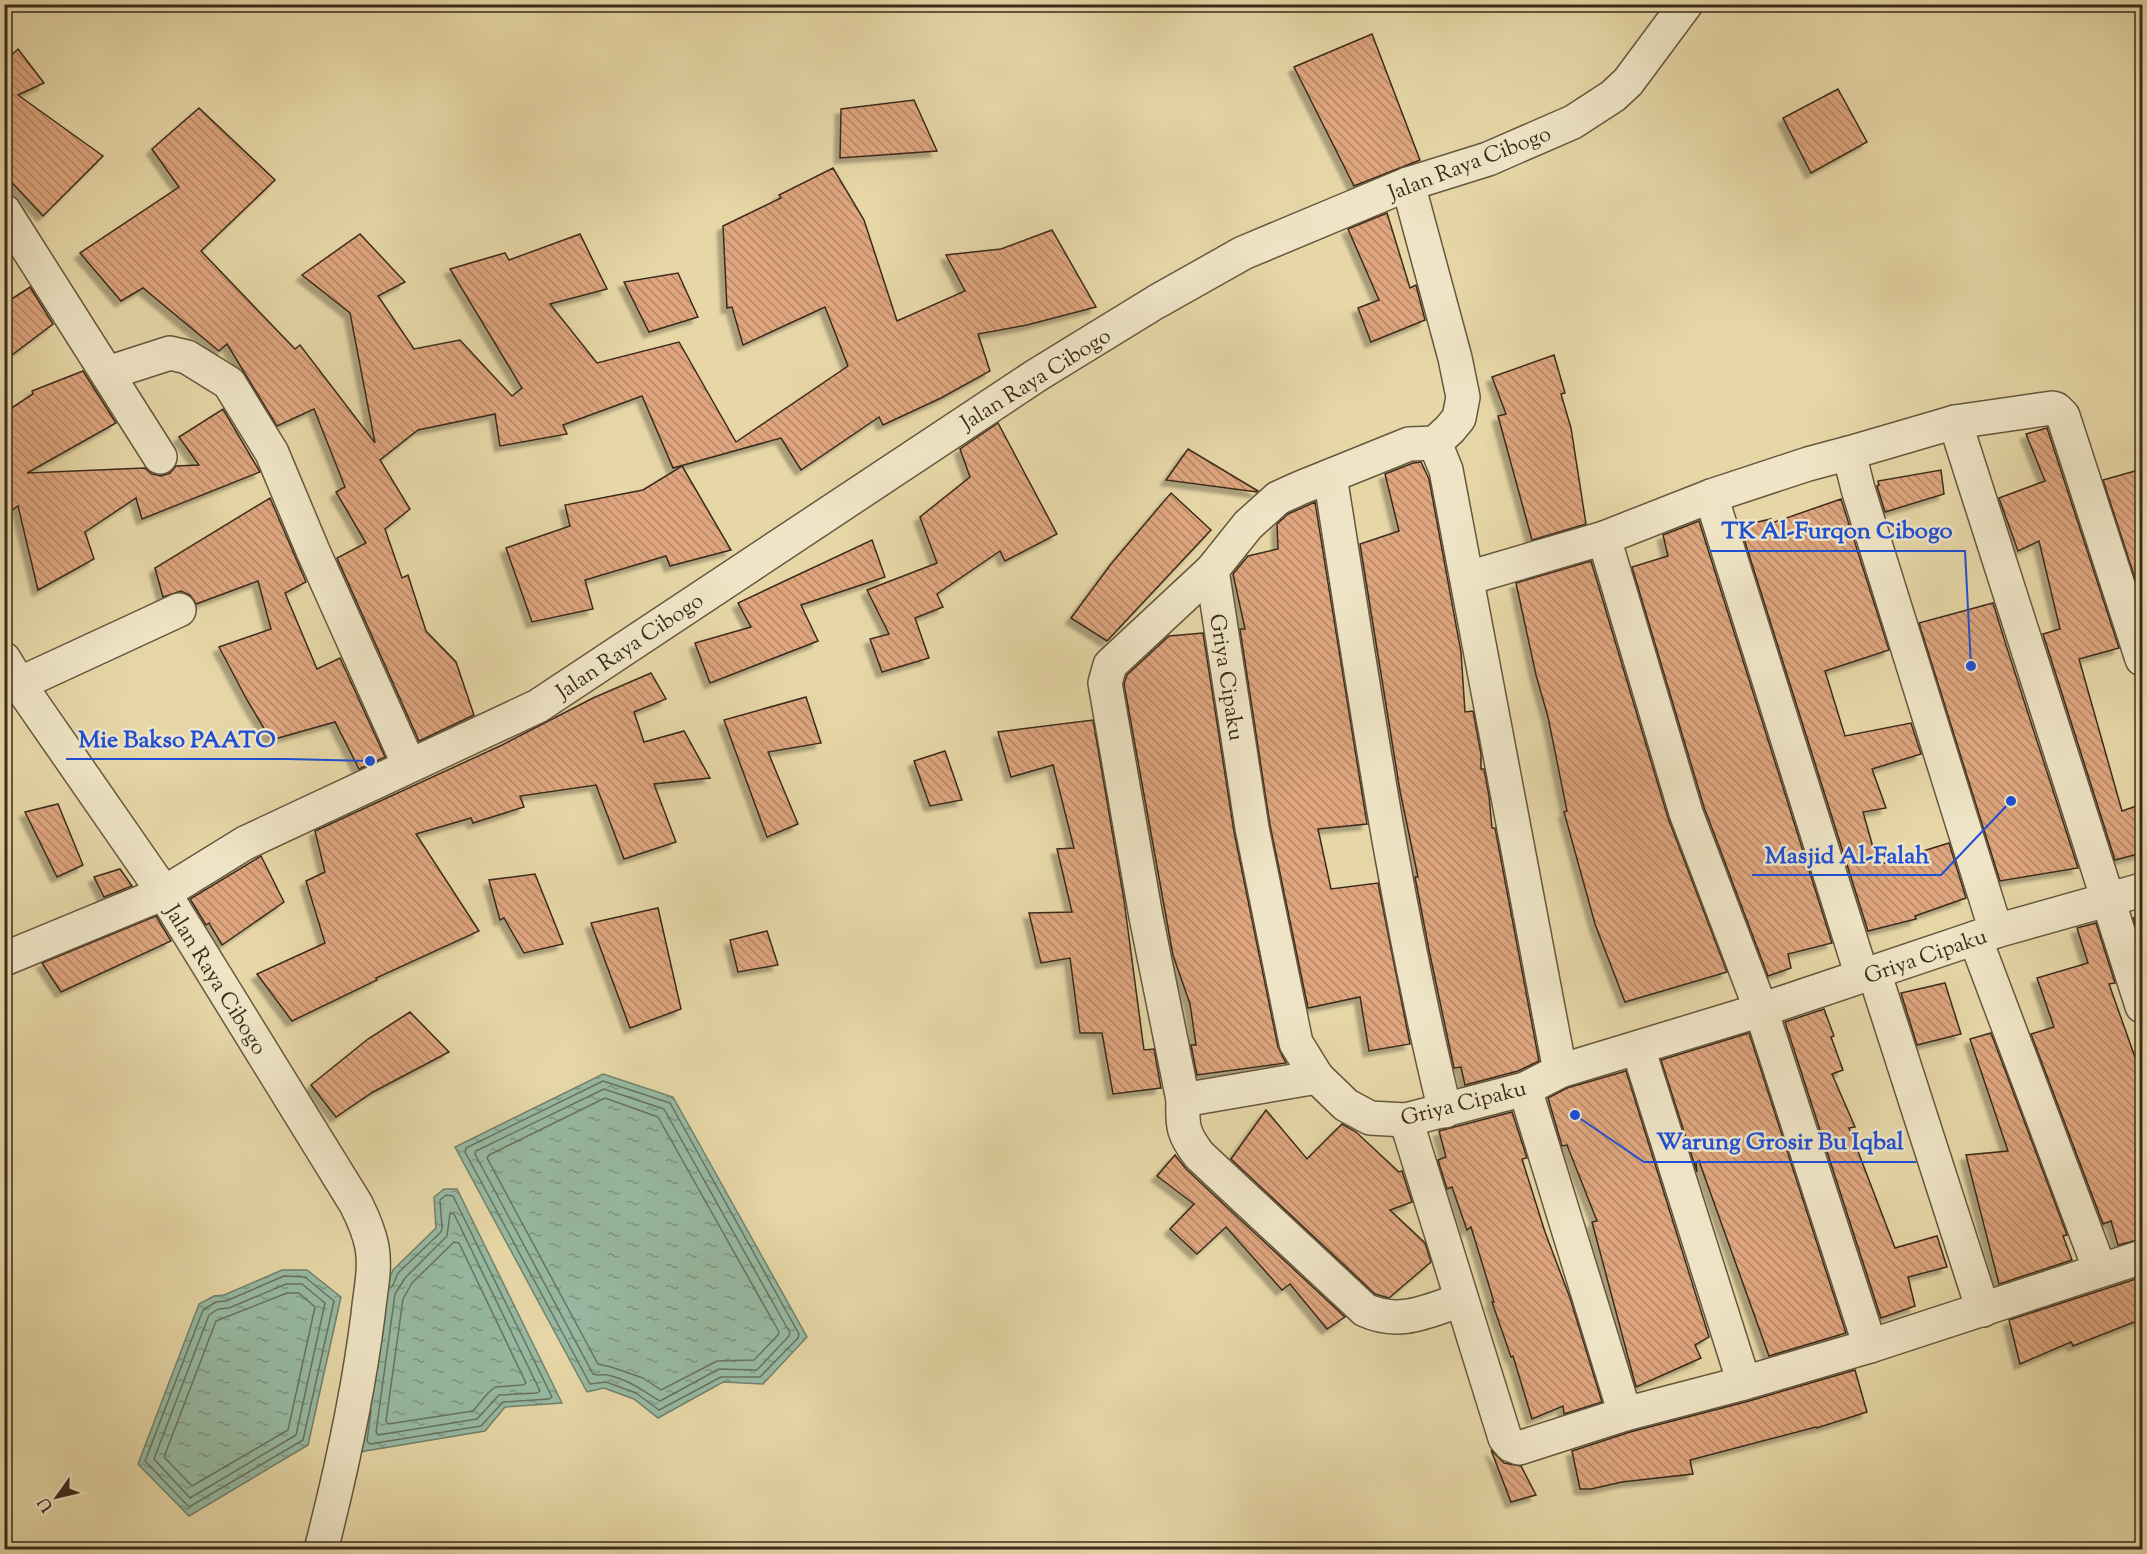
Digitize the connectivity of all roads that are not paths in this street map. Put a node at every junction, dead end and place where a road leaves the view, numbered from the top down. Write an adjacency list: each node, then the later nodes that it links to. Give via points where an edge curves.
1 (1686, 4): 2 (street, Jalan Raya Cibogo, via 1628,82 1594,109 1488,159)
2 (1408, 184): 6 (street, via 1463,397 1459,418); 17 (street, Jalan Raya Cibogo, via 1243,253 1156,302 1027,382 538,706)
3 (4, 211): 4 (street)
4 (108, 373): 8 (street); 17 (street, via 170,353 187,357 229,382 272,453)
5 (1955, 422): 7 (street); 15 (street, via 2052,408 2063,416); 20 (street)
6 (1435, 442): 9 (street, via 1409,444); 13 (street, via 1446,470)
7 (1849, 453): 10 (street); 21 (street)
8 (160, 457)
9 (1330, 476): 12 (street, via 1278,498 1248,525); 31 (street, via 1396,874)
10 (1711, 496): 11 (street); 23 (street)
11 (1604, 538): 13 (street); 25 (street, via 1686,813)
12 (1212, 570): 28 (street, Griya Cipaku, via 1252,828 1287,1005 1296,1043); 30 (street, via 1110,665 1105,683)
13 (1468, 578): 27 (street)
14 (179, 610): 16 (street)
15 (2142, 659)
16 (12, 671): 19 (street)
17 (409, 765): 19 (street, Jalan Raya Cibogo, via 244,843)
18 (2142, 890): 20 (street, Griya Cipaku)
19 (164, 893): 22 (street); 40 (street, Jalan Raya Cibogo, via 356,1204 372,1248 362,1362)
20 (2109, 900): 21 (street, Griya Cipaku); 24 (street)
21 (1985, 934): 23 (street, Griya Cipaku); 34 (street)
22 (4, 959)
23 (1868, 974): 25 (street, Griya Cipaku); 36 (street)
24 (2142, 1006)
25 (1761, 1010): 26 (street, Griya Cipaku); 37 (street)
26 (1638, 1048): 27 (street, Griya Cipaku); 38 (street)
27 (1560, 1071): 29 (street, Griya Cipaku)
28 (1317, 1077): 30 (street); 32 (street, Griya Cipaku, via 1358,1113 1382,1120)
29 (1525, 1089): 31 (street, Griya Cipaku); 39 (street)
30 (1183, 1100): 35 (street, via 1182,1127 1199,1155 1365,1310 1400,1319)
31 (1445, 1111): 32 (street, Griya Cipaku)
32 (1406, 1120): 35 (street)
33 (2142, 1257): 34 (street)
34 (2100, 1270): 36 (street)
35 (1461, 1300): 39 (street, via 1508,1442 1519,1448)
36 (1983, 1311): 37 (street)
37 (1870, 1346): 38 (street)
38 (1744, 1383): 39 (street)
39 (1625, 1414)
40 (321, 1550)

